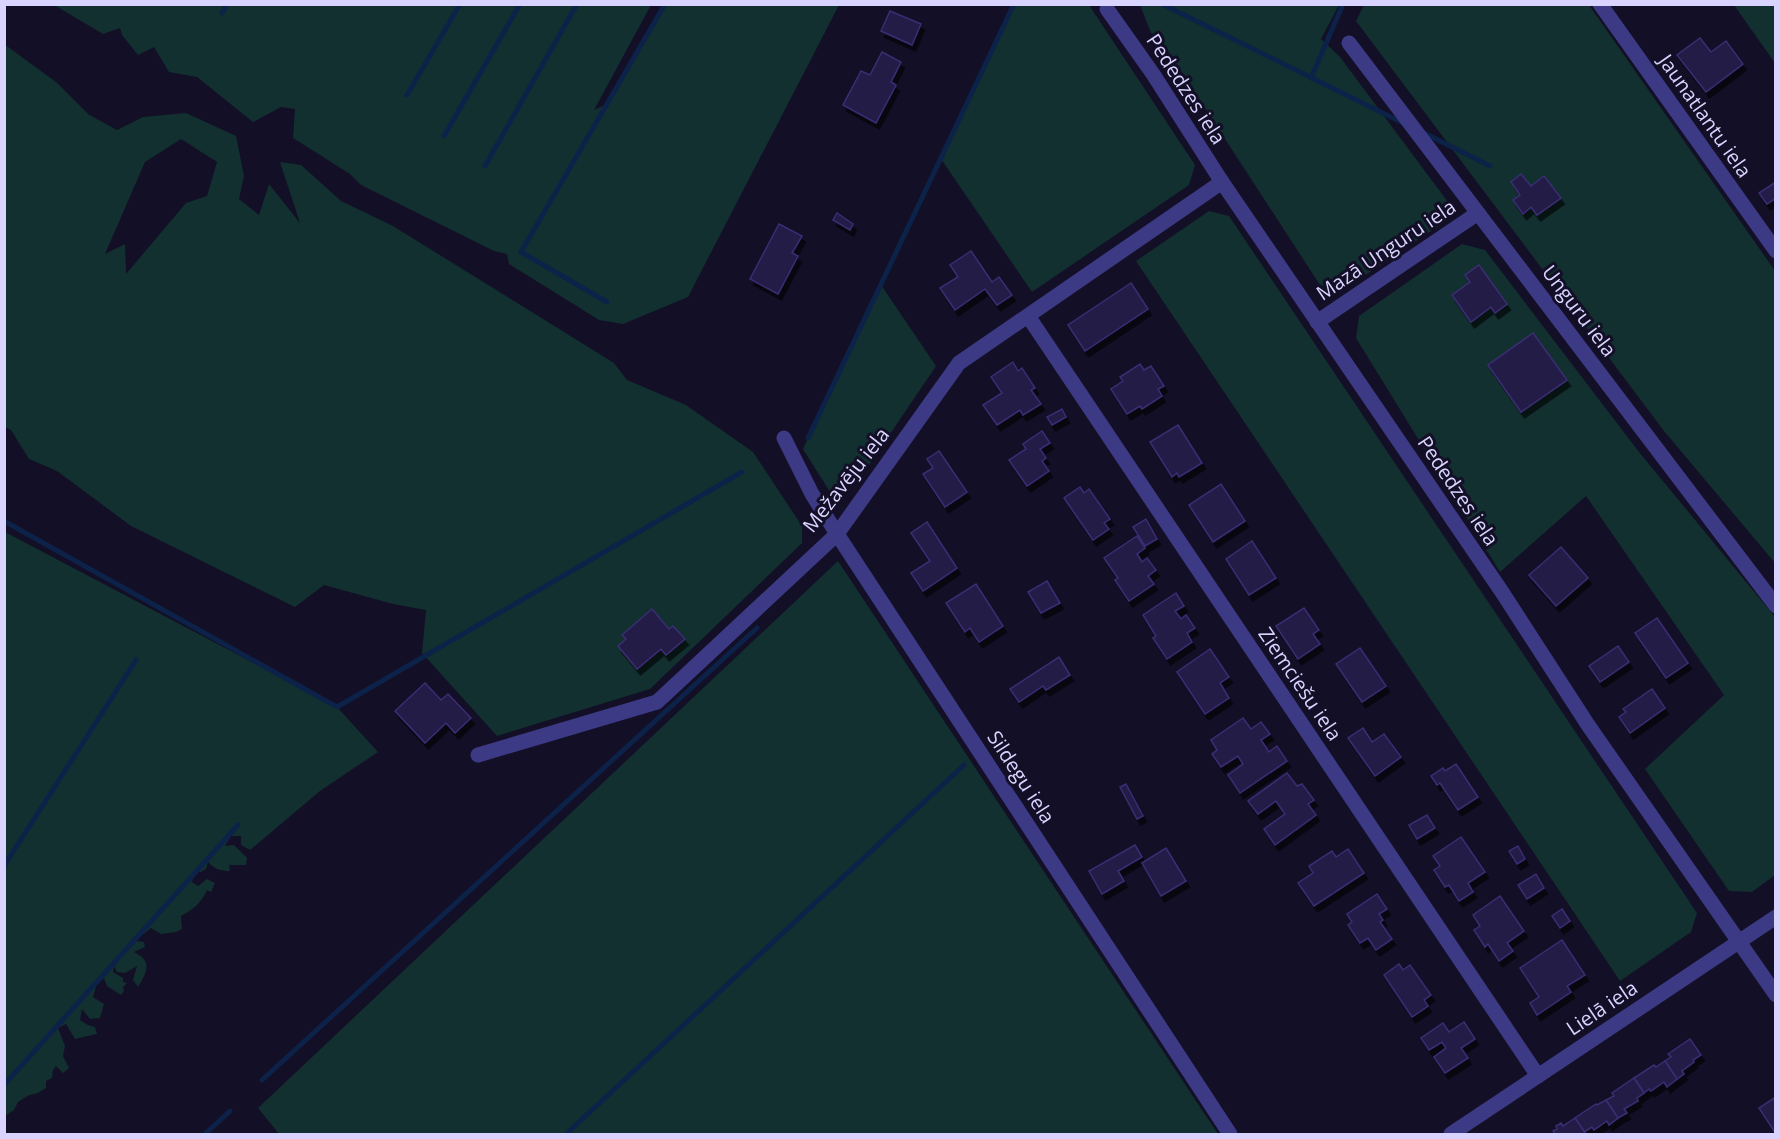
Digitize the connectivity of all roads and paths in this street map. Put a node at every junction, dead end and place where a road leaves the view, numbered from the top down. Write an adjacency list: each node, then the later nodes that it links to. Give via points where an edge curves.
1 (1600, 4): 6 (street, Jaunatlantu iela)
2 (1107, 9): 4 (street, Pededzes iela)
3 (1349, 43): 5 (street, Unguru iela)
4 (1222, 182): 7 (street, Mežavēju iela); 8 (street, Pededzes iela)
5 (1478, 213): 8 (street, Mazā Unguru iela); 11 (street, Unguru iela)
6 (1776, 251)
7 (1028, 316): 10 (street, Mežavēju iela, via 959,363); 16 (street, Ziemciešu iela)
8 (1317, 322): 14 (street, Pededzes iela)
9 (784, 438): 10 (street, Sildegu iela)
10 (837, 534): 12 (street, Mežavēju iela, via 657,702); 17 (street, Sildegu iela)
11 (1776, 606)
12 (478, 755)
13 (1776, 917): 14 (street, Lielā iela)
14 (1739, 942): 15 (street, Pededzes iela); 16 (street, Lielā iela)
15 (1776, 995)
16 (1538, 1076): 18 (street, Lielā iela)
17 (1230, 1134)
18 (1451, 1134)

